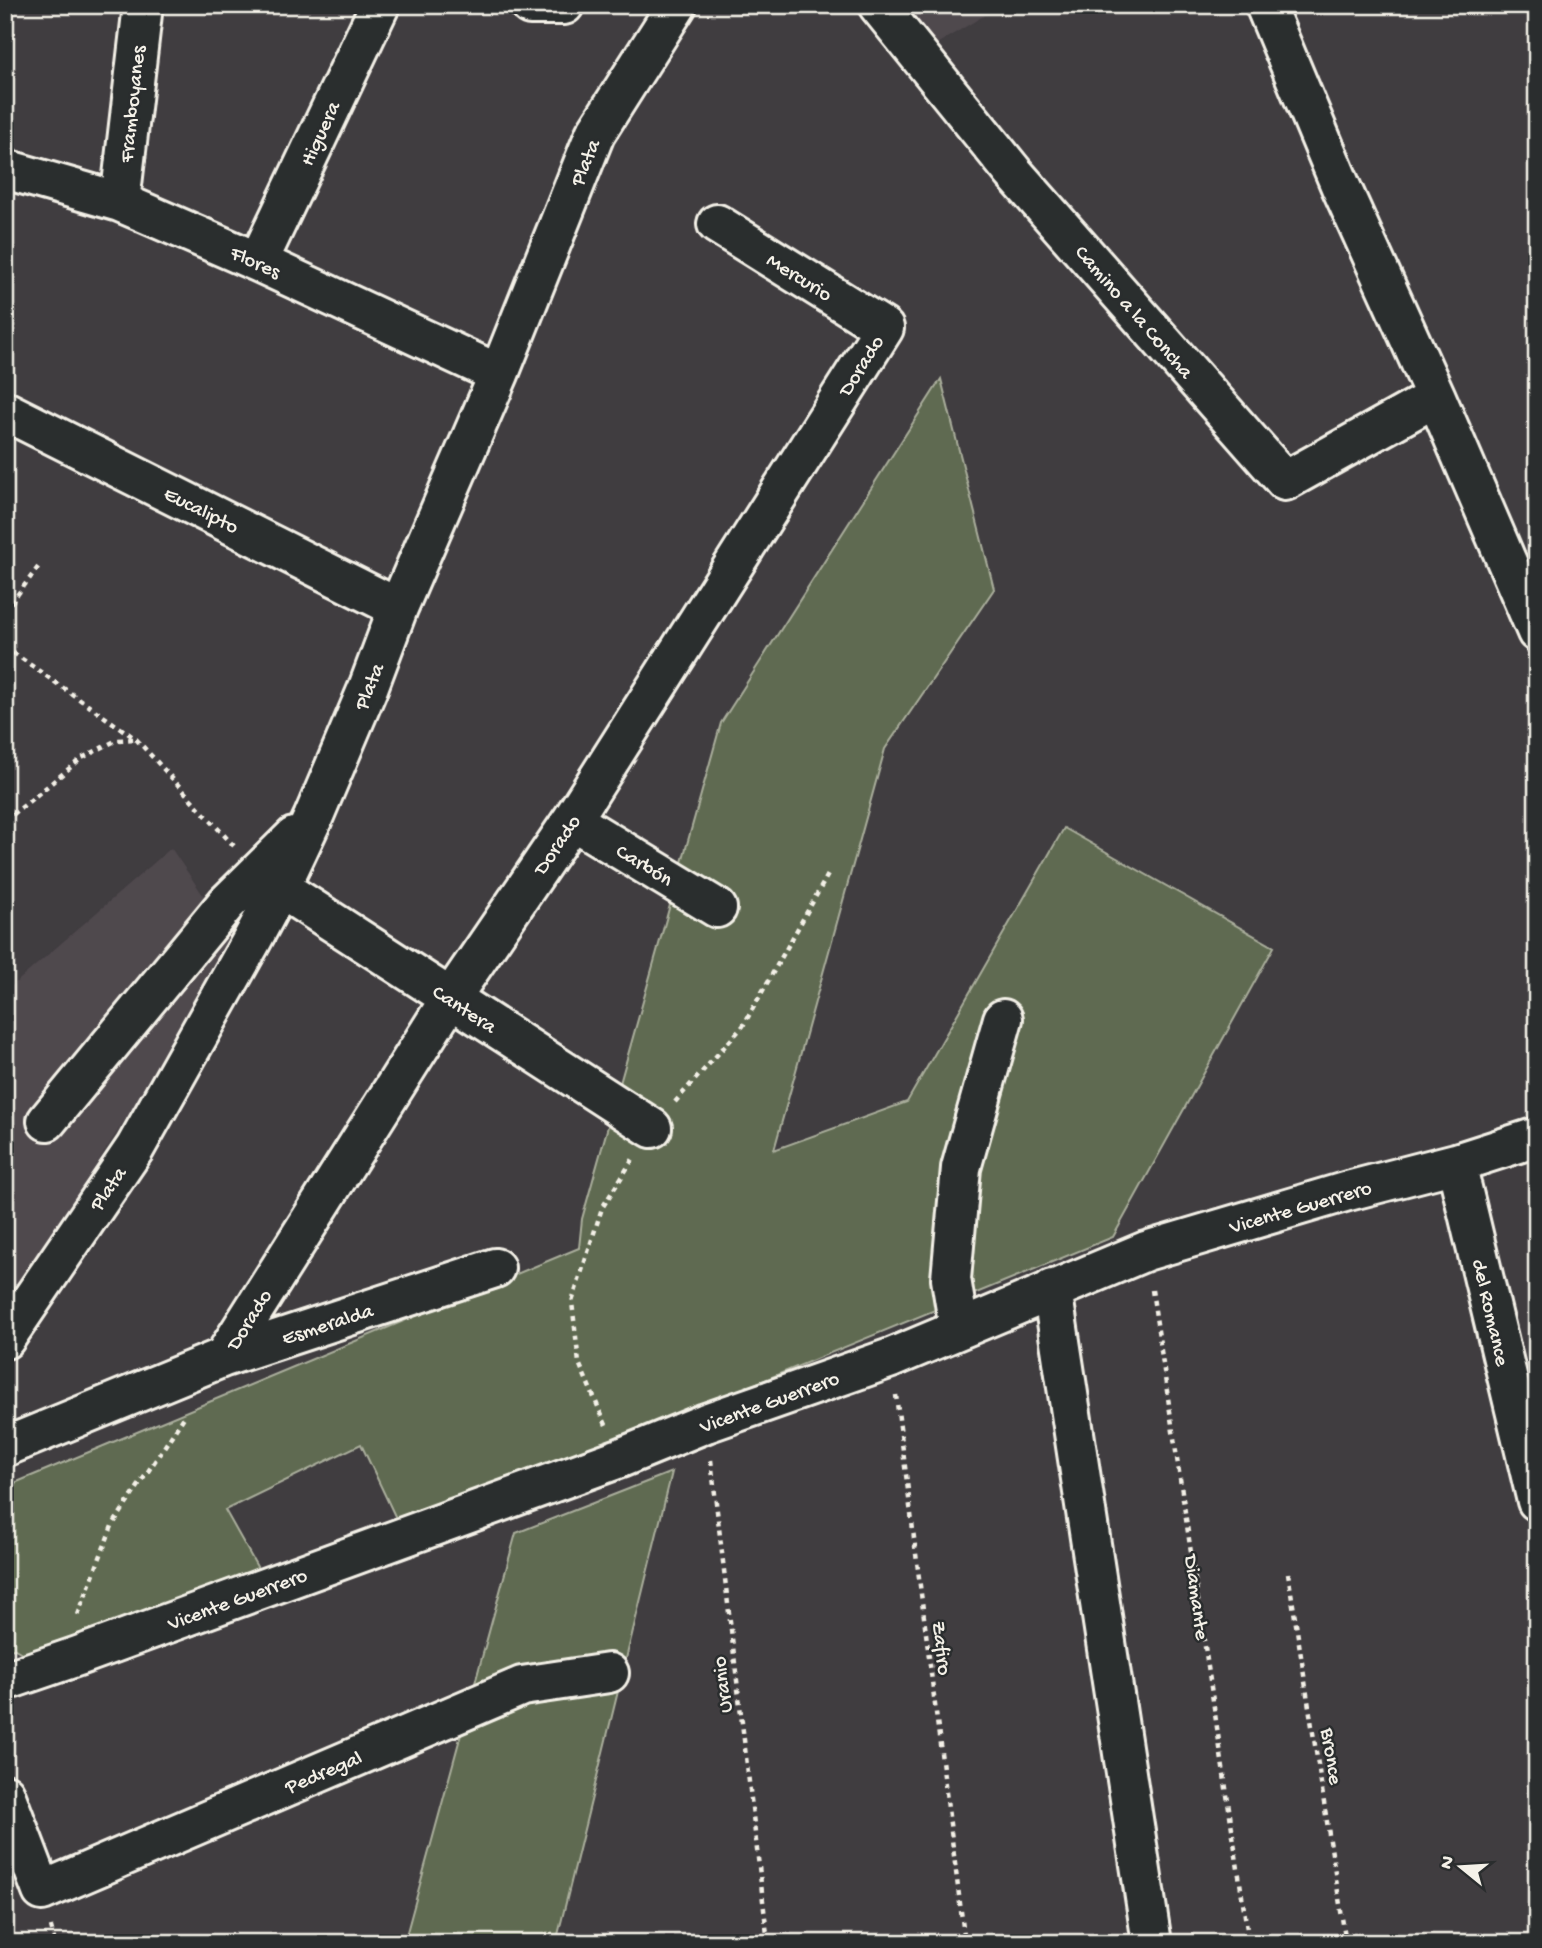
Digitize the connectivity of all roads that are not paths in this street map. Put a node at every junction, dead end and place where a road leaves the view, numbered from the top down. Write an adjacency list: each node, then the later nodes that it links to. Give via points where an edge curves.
1 (143, 5): 9 (street, Framboyanes)
2 (380, 5): 11 (street, Higuera)
3 (530, 5): 4 (street)
4 (564, 5)
5 (677, 5): 13 (street, Plata, via 595,134)
6 (878, 5): 14 (street, Camino a la Concha, via 1013,172 1285,481)
7 (1265, 5): 14 (street, via 1340,187)
8 (5, 169): 9 (street, Flores)
9 (120, 202): 11 (street, Flores)
10 (717, 224): 12 (street, Mercurio)
11 (258, 262): 13 (street, Flores)
12 (884, 328): 18 (street, Dorado)
13 (499, 374): 16 (street, Plata)
14 (1436, 397): 17 (street)
15 (5, 411): 16 (street, Eucalipto)
16 (398, 608): 19 (street, Plata, via 313,818)
17 (1537, 632)
18 (572, 820): 20 (street, Carbón); 21 (street, Dorado)
19 (269, 880): 21 (street, Cantera); 23 (street, via 226,904); 30 (street, Plata, via 251,942 135,1148)
20 (717, 908)
21 (450, 999): 24 (street, Cantera); 31 (street, Dorado)
22 (1003, 1019): 29 (street, via 961,1168 951,1279)
23 (47, 1121)
24 (652, 1128)
25 (1537, 1138): 26 (street, Vicente Guerrero)
26 (1456, 1163): 28 (street, Vicente Guerrero, via 1146,1251); 33 (street, del Romance)
27 (495, 1268): 31 (street, Esmeralda)
28 (1052, 1289): 29 (street, Vicente Guerrero); 37 (street)
29 (959, 1328): 35 (street, Vicente Guerrero, via 891,1358)
30 (5, 1339)
31 (224, 1357): 32 (street, Esmeralda)
32 (5, 1447)
33 (1537, 1501)
34 (609, 1673): 36 (street, Pedregal, via 522,1686 42,1891)
35 (5, 1681)
36 (5, 1794)
37 (1152, 1943)

